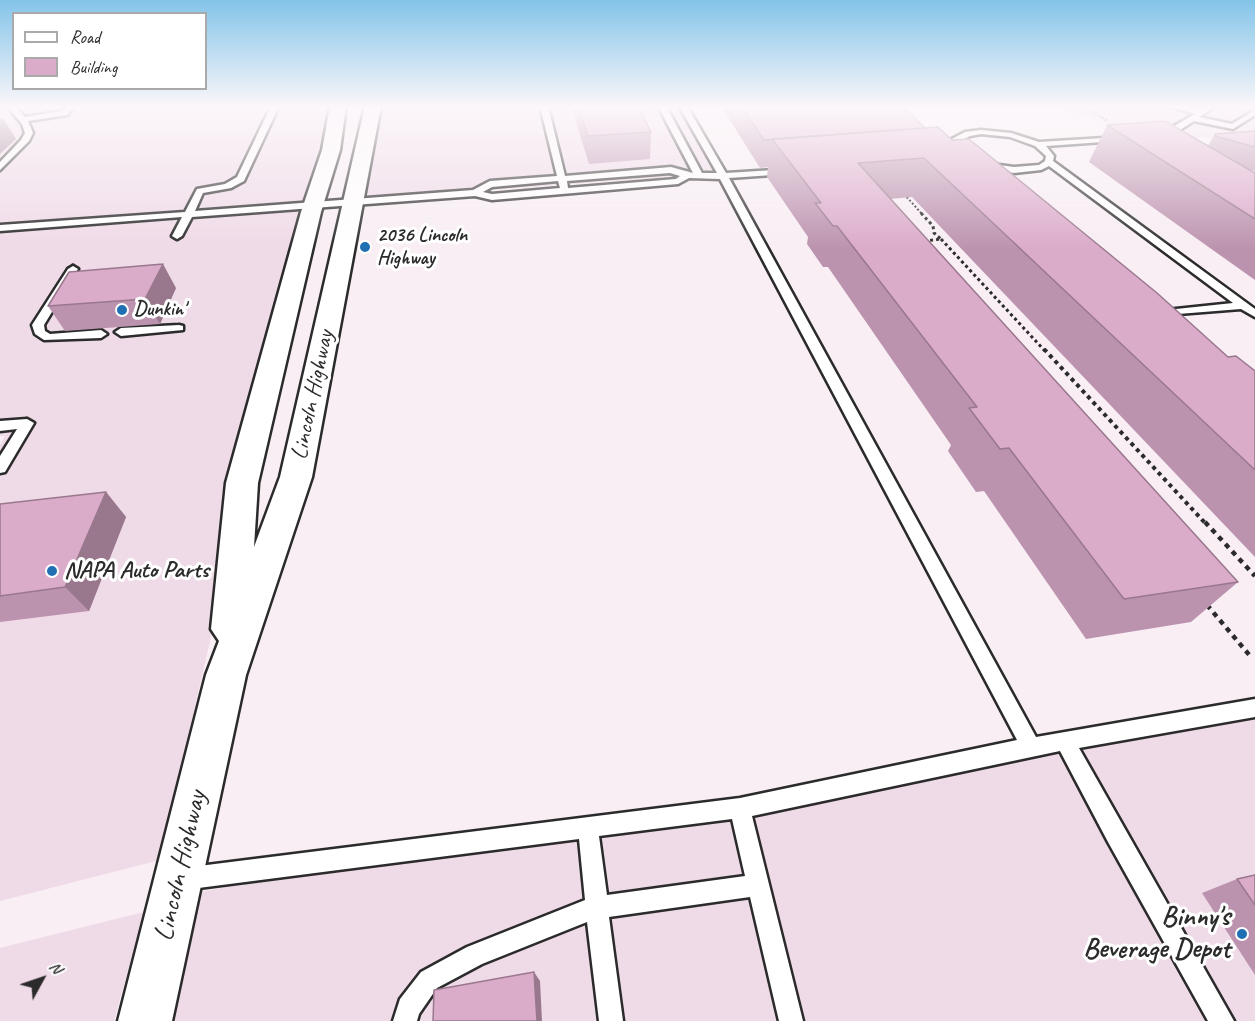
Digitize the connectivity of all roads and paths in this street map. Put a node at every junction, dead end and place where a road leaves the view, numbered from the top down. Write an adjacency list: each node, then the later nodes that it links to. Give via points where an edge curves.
1 (13, 154): 14 (lane)
2 (253, 154): 26 (lane, via 241,179 228,186 200,191)
3 (330, 154): 25 (main road, Lincoln Highway)
4 (363, 154): 24 (main road, Lincoln Highway)
5 (556, 154): 19 (lane)
6 (688, 154): 17 (lane)
7 (710, 154): 18 (lane)
8 (957, 154): 10 (lane)
9 (1048, 154): 12 (lane)
10 (960, 157): 11 (lane); 13 (lane)
11 (949, 158)
12 (1048, 162): 13 (lane, via 1022,170); 32 (lane)
13 (982, 165): 20 (lane)
14 (0, 167)
15 (798, 170): 18 (lane)
16 (687, 175): 17 (lane); 19 (lane, via 671,170); 21 (lane, via 678,181)
17 (699, 175): 18 (lane)
18 (723, 176): 46 (lane)
19 (562, 179): 21 (lane); 22 (lane, via 490,184)
20 (999, 181)
21 (565, 191): 22 (lane, via 492,197)
22 (475, 193): 24 (lane)
23 (903, 194): 29 (path)
24 (352, 203): 25 (lane); 43 (main road, Lincoln Highway, via 296,477)
25 (314, 206): 26 (lane); 43 (main road, Lincoln Highway, via 242,483)
26 (188, 215): 27 (lane); 28 (lane)
27 (0, 228)
28 (177, 236)
29 (941, 240): 30 (path); 40 (path)
30 (919, 242)
31 (73, 269): 37 (lane, via 38,325 39,332 48,338)
32 (1244, 305): 33 (lane); 34 (lane, via 1145,315)
33 (1255, 314)
34 (1161, 327)
35 (180, 328): 36 (lane)
36 (121, 332)
37 (101, 334)
38 (0, 426): 39 (lane, via 27,423)
39 (0, 468)
40 (1255, 576)
41 (1200, 596): 42 (path)
42 (1251, 657)
43 (226, 675): 49 (main road, Lincoln Highway)
44 (1255, 708): 45 (lane)
45 (1065, 742): 46 (lane); 56 (lane)
46 (1031, 747): 47 (lane)
47 (740, 808): 48 (lane); 50 (lane)
48 (588, 829): 49 (lane); 51 (lane)
49 (178, 880): 52 (main road, Lincoln Highway)
50 (759, 885): 51 (lane); 55 (lane)
51 (597, 907): 53 (lane, via 475,955 429,980 409,1008); 54 (lane)
52 (145, 1021)
53 (405, 1021)
54 (611, 1021)
55 (791, 1021)
56 (1222, 1021)

